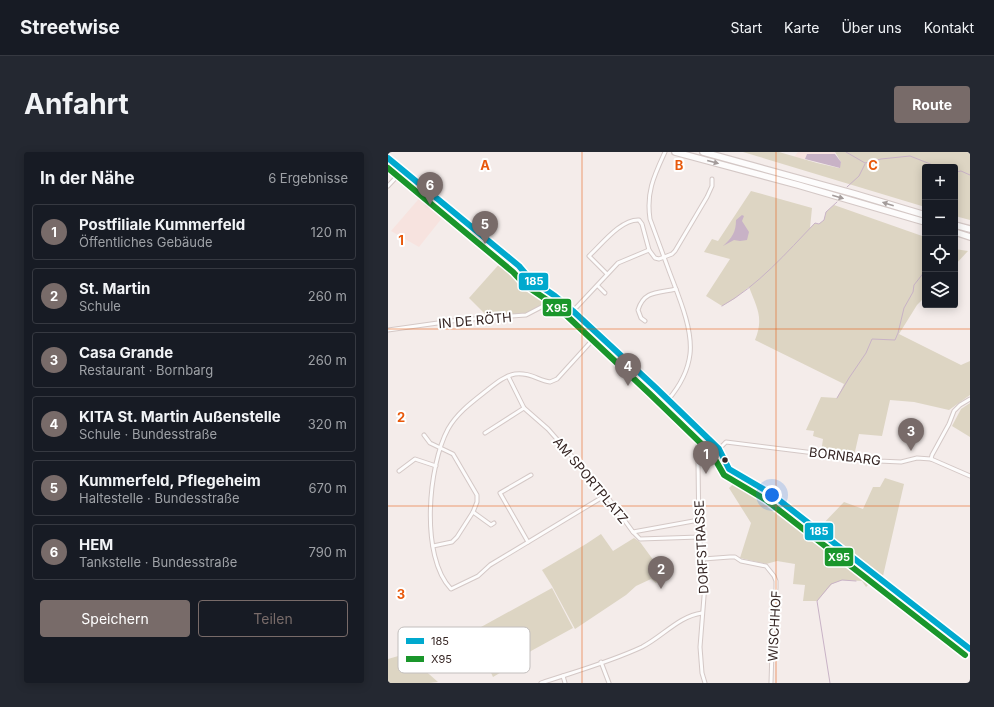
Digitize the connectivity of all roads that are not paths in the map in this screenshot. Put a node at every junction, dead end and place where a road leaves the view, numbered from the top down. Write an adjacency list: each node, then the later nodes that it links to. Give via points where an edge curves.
1 (664, 152): 15 (street, via 651,183 648,207)
2 (675, 152): 9 (highway, one-way to 9)
3 (702, 152): 8 (highway, one-way to 3)
4 (388, 158): 5 (street)
5 (403, 170): 7 (street); 20 (street, via 519,266 530,279)
6 (712, 179): 15 (street, via 707,197 675,251)
7 (388, 186)
8 (922, 214)
9 (922, 221)
10 (958, 226): 11 (highway)
11 (970, 229)
12 (958, 233): 13 (highway)
13 (970, 237)
14 (649, 250): 15 (street, via 655,258); 16 (street, via 618,263); 16 (street, via 640,220 621,226 590,256)
15 (664, 258): 18 (street)
16 (607, 274): 17 (street)
17 (598, 286): 19 (street); 21 (street)
18 (676, 289): 22 (street, via 651,293 644,298 638,310); 27 (street, via 688,328 690,354 684,375)
19 (605, 293)
20 (555, 296): 21 (street); 23 (street, IN DE RÖTH, via 549,303 526,315 459,320)
21 (573, 311): 24 (street)
22 (645, 321)
23 (388, 330)
24 (598, 334): 25 (street, via 557,379 550,382 524,374); 27 (street)
25 (508, 376): 28 (street, AM SPORTPLATZ); 32 (street, via 471,402 456,417)
26 (970, 399): 34 (street, via 954,411)
27 (668, 400): 31 (street)
28 (524, 408): 29 (street); 39 (street, AM SPORTPLATZ, via 548,429)
29 (485, 433)
30 (424, 435): 32 (street, via 430,443)
31 (704, 435): 33 (street); 41 (street, DORFSTRASSE, via 698,444)
32 (441, 448): 35 (street); 40 (street, via 453,454 477,495)
33 (719, 449): 34 (street, BORNBARG, via 726,442 879,461 901,462); 49 (street, via 734,474 770,493)
34 (931, 458): 38 (street, BORNBARG)
35 (436, 466): 36 (street, via 415,459); 46 (street, via 430,508)
36 (399, 471)
37 (531, 475): 45 (street, via 500,493)
38 (970, 476)
39 (606, 495): 43 (street, AM SPORTPLATZ); 45 (street)
40 (473, 512): 42 (street); 46 (street, via 452,542)
41 (698, 520): 43 (street, AM SPORTPLATZ); 44 (street, DORFSTRASSE)
42 (491, 525)
43 (633, 532): 44 (street, via 640,539)
44 (699, 537): 47 (street, DORFSTRASSE)
45 (528, 542): 46 (street, via 490,565 478,576 451,589 445,583)
46 (433, 546)
47 (703, 559): 48 (street, DORFSTRASSE, via 705,584); 56 (street, WISCHHOF, via 730,556 766,566 774,576 776,588)
48 (702, 613): 50 (street, via 678,623 643,646); 55 (street, DORFSTRASSE, via 700,647)
49 (970, 649)
50 (602, 662): 51 (street); 54 (street)
51 (563, 676): 52 (street); 53 (street)
52 (541, 683)
53 (565, 683)
54 (609, 683)
55 (705, 683)
56 (771, 683)

